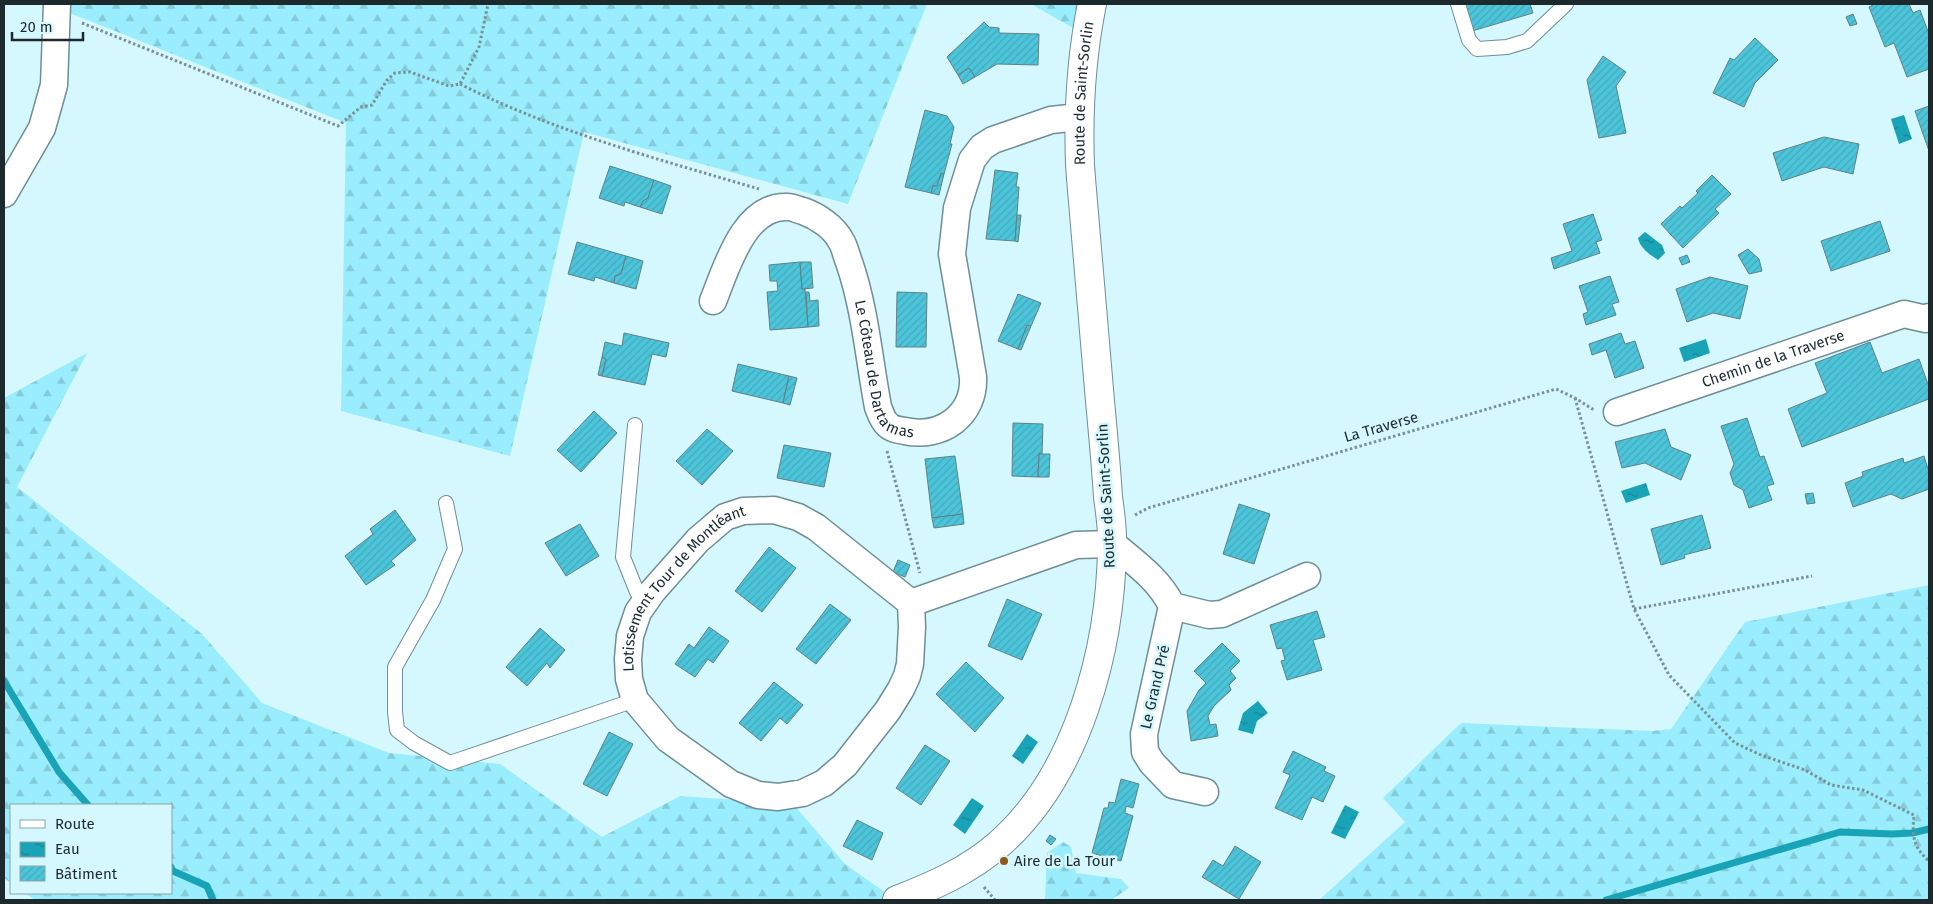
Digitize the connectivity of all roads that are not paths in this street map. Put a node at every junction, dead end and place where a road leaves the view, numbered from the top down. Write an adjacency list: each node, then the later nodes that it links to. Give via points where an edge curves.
1 (1092, 4): 5 (street, Route de Saint-Sorlin, via 1082,64)
2 (1458, 4): 3 (lane, via 1469,40 1477,49 1507,47 1527,41)
3 (1566, 4)
4 (57, 8): 6 (street, via 54,86 42,128)
5 (1079, 117): 7 (street, Le Côteau de Dartamas, via 1051,120 992,140 972,160 957,208 952,254 974,390 962,414 951,424 934,432 915,434 886,424 878,407 855,281 841,240 812,214 788,207 757,217 733,253); 12 (street, Route de Saint-Sorlin, via 1080,165)
6 (4, 194)
7 (713, 301)
8 (1929, 317): 9 (street, Chemin de la Traverse, via 1904,314)
9 (1617, 412)
10 (635, 425): 14 (lane, via 623,557 637,592)
11 (446, 503): 17 (lane, via 455,549 433,600 395,667 397,730 450,763)
12 (1112, 544): 15 (street, via 1076,545); 16 (street, via 1152,577); 19 (street, Route de Saint-Sorlin, via 1107,620 1100,659 1077,726 1044,791 1000,844 985,856 953,876)
13 (1308, 576): 16 (street, via 1222,614 1209,615)
14 (648, 598): 15 (street, Lotissement Tour de Montléant, via 698,540 726,517 743,511 774,510 798,517 816,527); 17 (street, Lotissement Tour de Montléant, via 638,612 630,636 629,679)
15 (919, 600): 17 (street, Lotissement Tour de Montléant, via 912,627 910,664 901,689 845,765 824,783 803,793 758,795 731,784 668,739)
16 (1172, 606): 18 (street, Le Grand Pré, via 1144,734 1145,752 1173,784)
17 (634, 700)
18 (1205, 792)
19 (897, 900)

